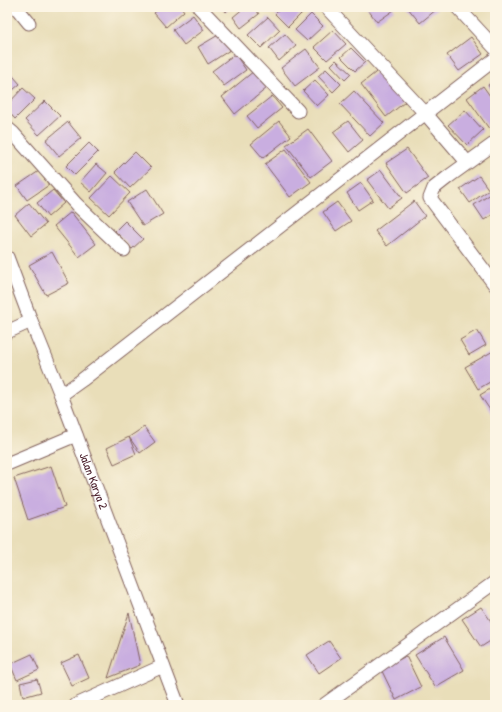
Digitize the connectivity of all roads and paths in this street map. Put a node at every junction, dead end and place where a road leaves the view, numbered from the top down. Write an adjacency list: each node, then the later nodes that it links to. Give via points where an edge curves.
1 (16, 7): 5 (street)
2 (199, 7): 8 (street)
3 (326, 7): 9 (street)
4 (457, 7): 6 (street)
5 (29, 23)
6 (495, 48)
7 (495, 59): 9 (street)
8 (298, 110)
9 (425, 113): 12 (street); 18 (street)
10 (7, 128): 13 (street, via 76,204)
11 (495, 143): 12 (street)
12 (467, 162): 15 (street, via 434,188 430,198)
13 (124, 250)
14 (7, 257): 16 (street, Jalan Karya 2)
15 (495, 285)
16 (31, 322): 17 (street); 18 (street, Jalan Karya 2)
17 (7, 332)
18 (61, 395): 19 (street, Jalan Karya 2)
19 (76, 435): 20 (street); 22 (street, Jalan Karya 2)
20 (7, 464)
21 (495, 582): 25 (street)
22 (163, 666): 23 (street); 24 (street, Jalan Karya 2)
23 (76, 705)
24 (178, 705)
25 (324, 705)

